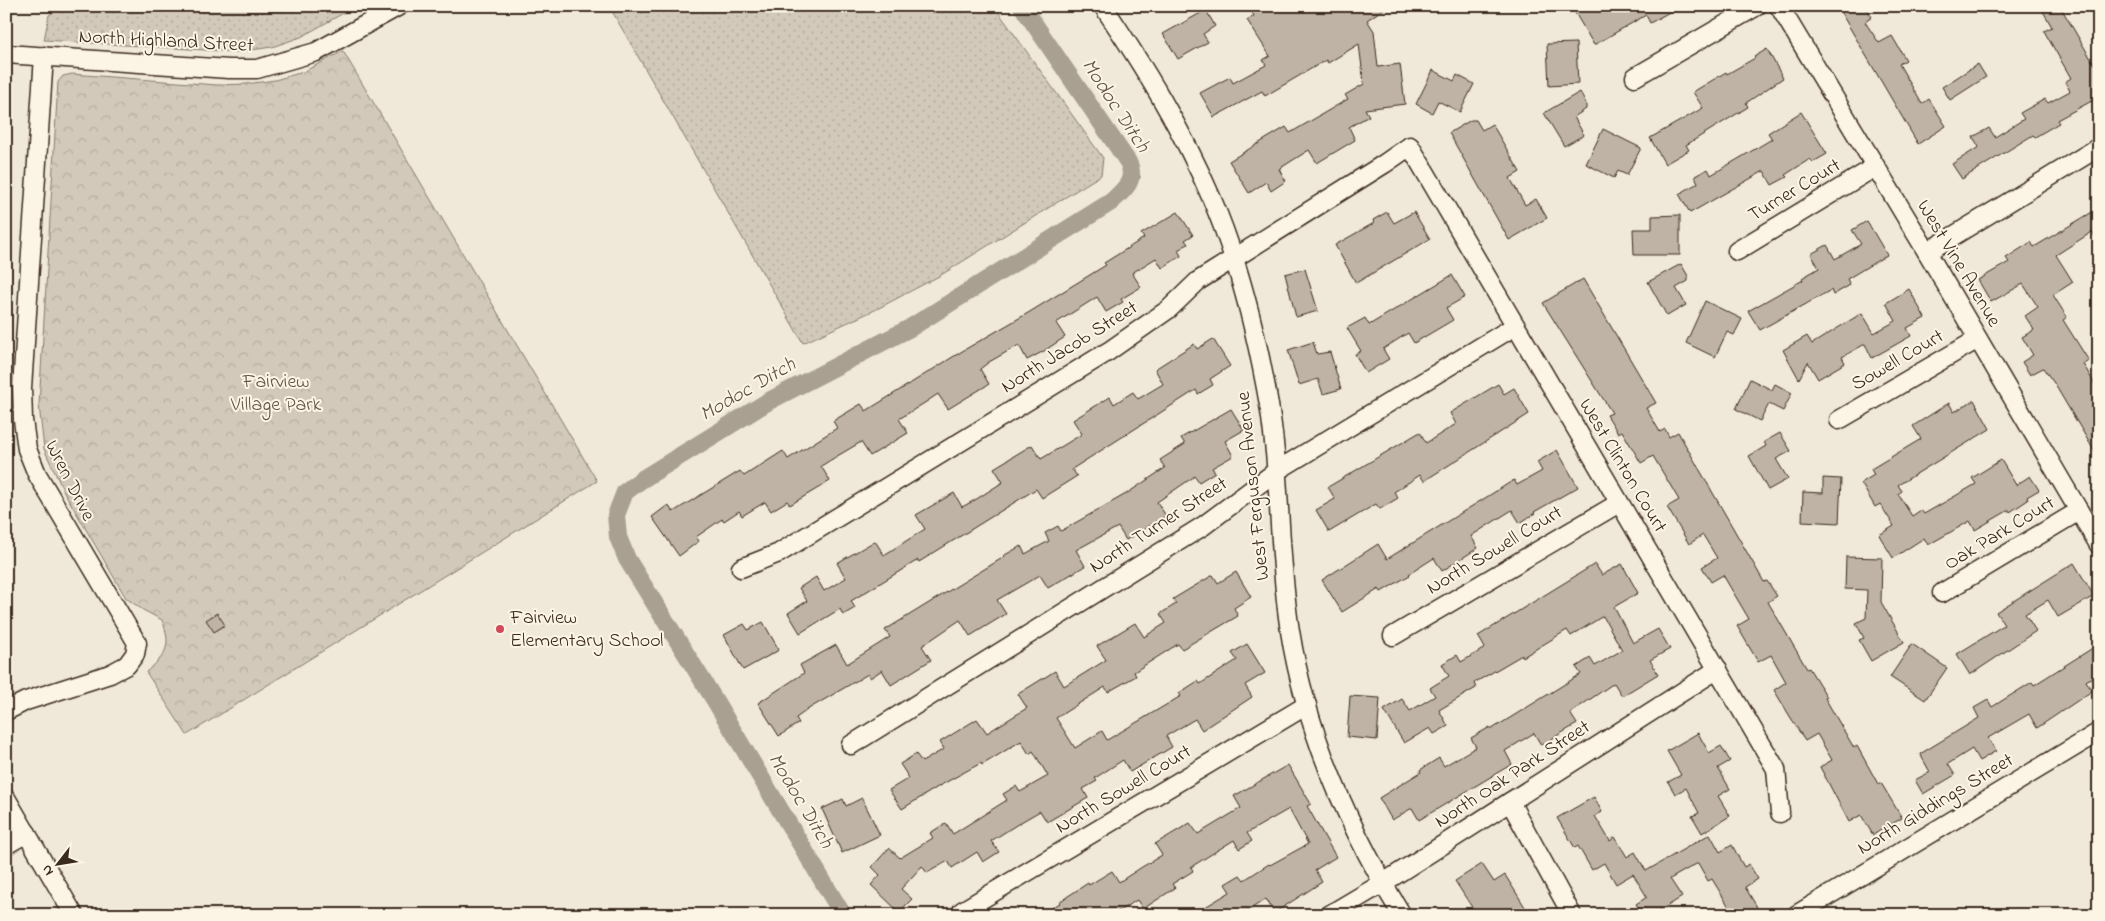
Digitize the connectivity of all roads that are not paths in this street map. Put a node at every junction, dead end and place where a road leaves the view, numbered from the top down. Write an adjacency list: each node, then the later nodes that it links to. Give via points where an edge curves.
1 (399, 6): 6 (street, North Highland Street, via 316,52 257,69 229,70)
2 (1103, 6): 13 (street, West Ferguson Avenue, via 1174,122 1212,199)
3 (1757, 6): 7 (street)
4 (1779, 6): 10 (street, West Vine Avenue)
5 (6, 54): 6 (street, North Highland Street)
6 (44, 56): 26 (street, Wren Drive, via 22,388 27,449 37,474 136,643 136,654 127,665 110,674 26,701)
7 (1635, 77)
8 (1410, 146): 13 (street, North Jacob Street); 14 (street, West Clinton Court)
9 (2099, 148): 12 (street)
10 (1875, 167): 11 (street, Turner Court); 12 (street, West Vine Avenue)
11 (1737, 251)
12 (1927, 252): 15 (street, West Vine Avenue)
13 (1233, 258): 17 (street, West Ferguson Avenue, via 1267,390); 21 (street, North Jacob Street, via 1198,281 1154,321 1109,351 779,553)
14 (1515, 326): 17 (street, North Turner Street); 18 (street, West Clinton Court)
15 (1978, 339): 16 (street, Sowell Court); 19 (street, West Vine Avenue)
16 (1839, 420)
17 (1278, 470): 25 (street, West Ferguson Avenue, via 1290,631); 28 (street, North Turner Street, via 1203,526)
18 (1619, 503): 23 (street, North Sowell Court); 24 (street, West Clinton Court)
19 (2079, 511): 20 (street, West Vine Avenue); 22 (street, Oak Park Court)
20 (2099, 545)
21 (741, 568)
22 (1942, 593)
23 (1394, 636)
24 (1718, 669): 30 (street, North Oak Park Street); 31 (street, West Clinton Court, via 1776,769)
25 (1307, 705): 34 (street, West Ferguson Avenue, via 1328,770); 35 (street, North Sowell Court)
26 (6, 711)
27 (2099, 732): 40 (street, North Giddings Street)
28 (851, 745)
29 (6, 798): 32 (street)
30 (1510, 802): 34 (street, North Oak Park Street); 39 (street)
31 (1780, 813)
32 (27, 833): 33 (street); 36 (street)
33 (6, 845)
34 (1382, 883): 37 (street, North Oak Park Street); 38 (street, West Ferguson Avenue)
35 (962, 911)
36 (74, 915)
37 (1329, 915)
38 (1402, 915)
39 (1572, 915)
40 (1796, 915)

